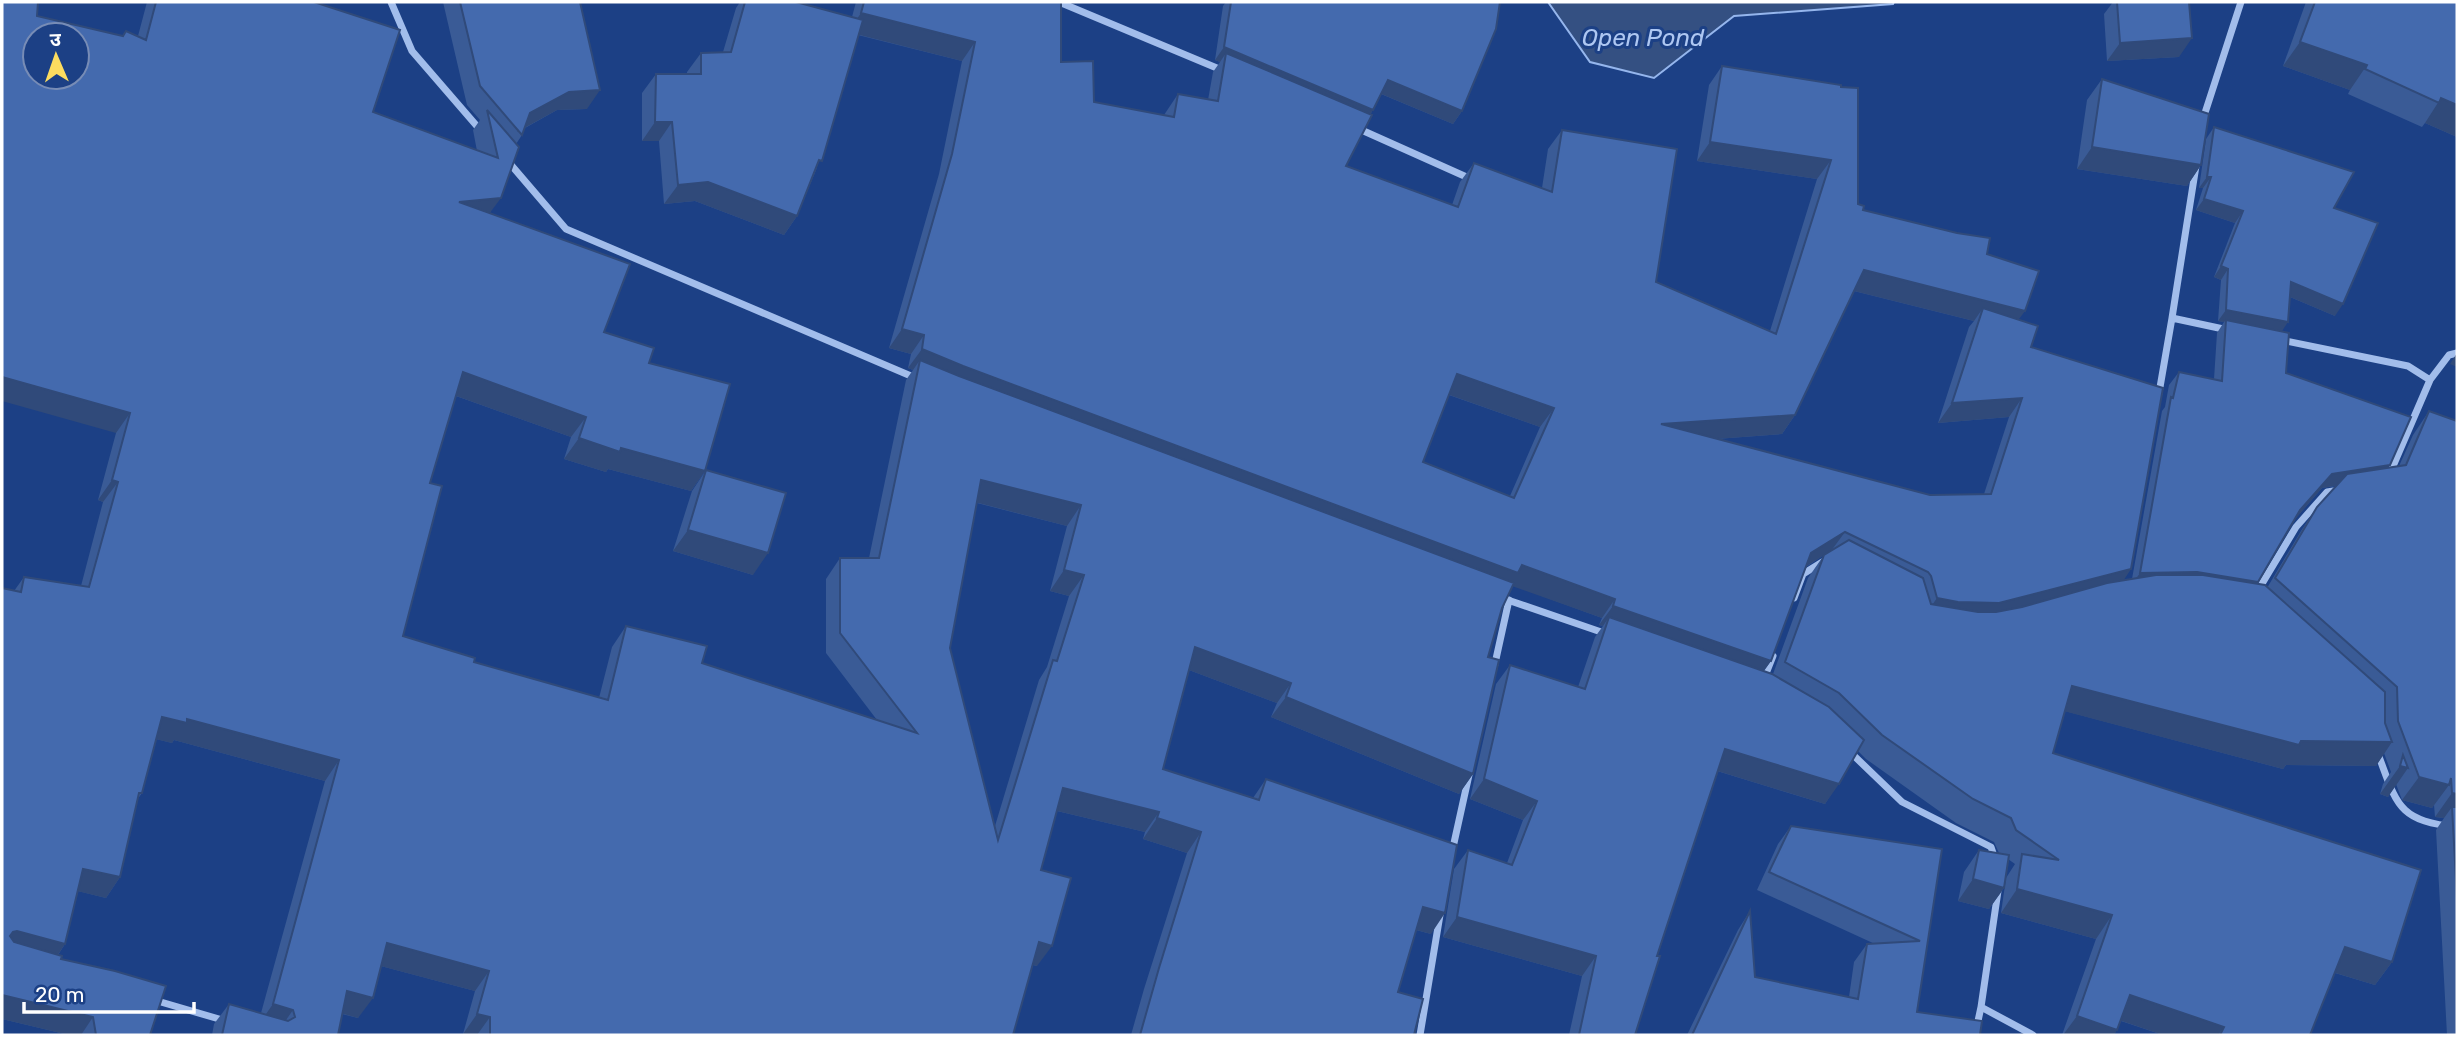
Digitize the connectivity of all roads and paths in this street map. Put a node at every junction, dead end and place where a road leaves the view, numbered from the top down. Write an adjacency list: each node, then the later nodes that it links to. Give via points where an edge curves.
1 (391, 2): 7 (street, via 412,51)
2 (1059, 2): 4 (street)
3 (2241, 2): 6 (street)
4 (1236, 76)
5 (1351, 125): 10 (street)
6 (2202, 128)
7 (484, 135)
8 (2197, 155): 11 (street)
9 (503, 156): 15 (street, via 566,229)
10 (1478, 182)
11 (2172, 318): 12 (street); 17 (street)
12 (2238, 332)
13 (2277, 340): 16 (street, via 2408,366)
14 (2457, 353): 16 (street, via 2449,355)
15 (922, 380)
16 (2430, 380): 18 (street)
17 (2158, 401)
18 (2385, 484)
19 (2351, 489): 23 (street, via 2327,492 2296,527)
20 (1832, 557): 24 (street, via 1803,574)
21 (1496, 595): 22 (street)
22 (1509, 600): 25 (street); 27 (street)
23 (2251, 603)
24 (1789, 612)
25 (1610, 635)
26 (1775, 650): 28 (street)
27 (1491, 680)
28 (1761, 688)
29 (1838, 739): 34 (street, via 1902,802 1991,847)
30 (2375, 746): 32 (street, via 2397,804 2411,815)
31 (1470, 772): 33 (street)
32 (2457, 827)
33 (1449, 865)
34 (1997, 865)
35 (1998, 888): 38 (street)
36 (1442, 904): 40 (street)
37 (145, 998): 39 (street)
38 (1981, 1007): 41 (street); 42 (street)
39 (236, 1024)
40 (1420, 1035)
41 (1975, 1035)
42 (2033, 1035)

